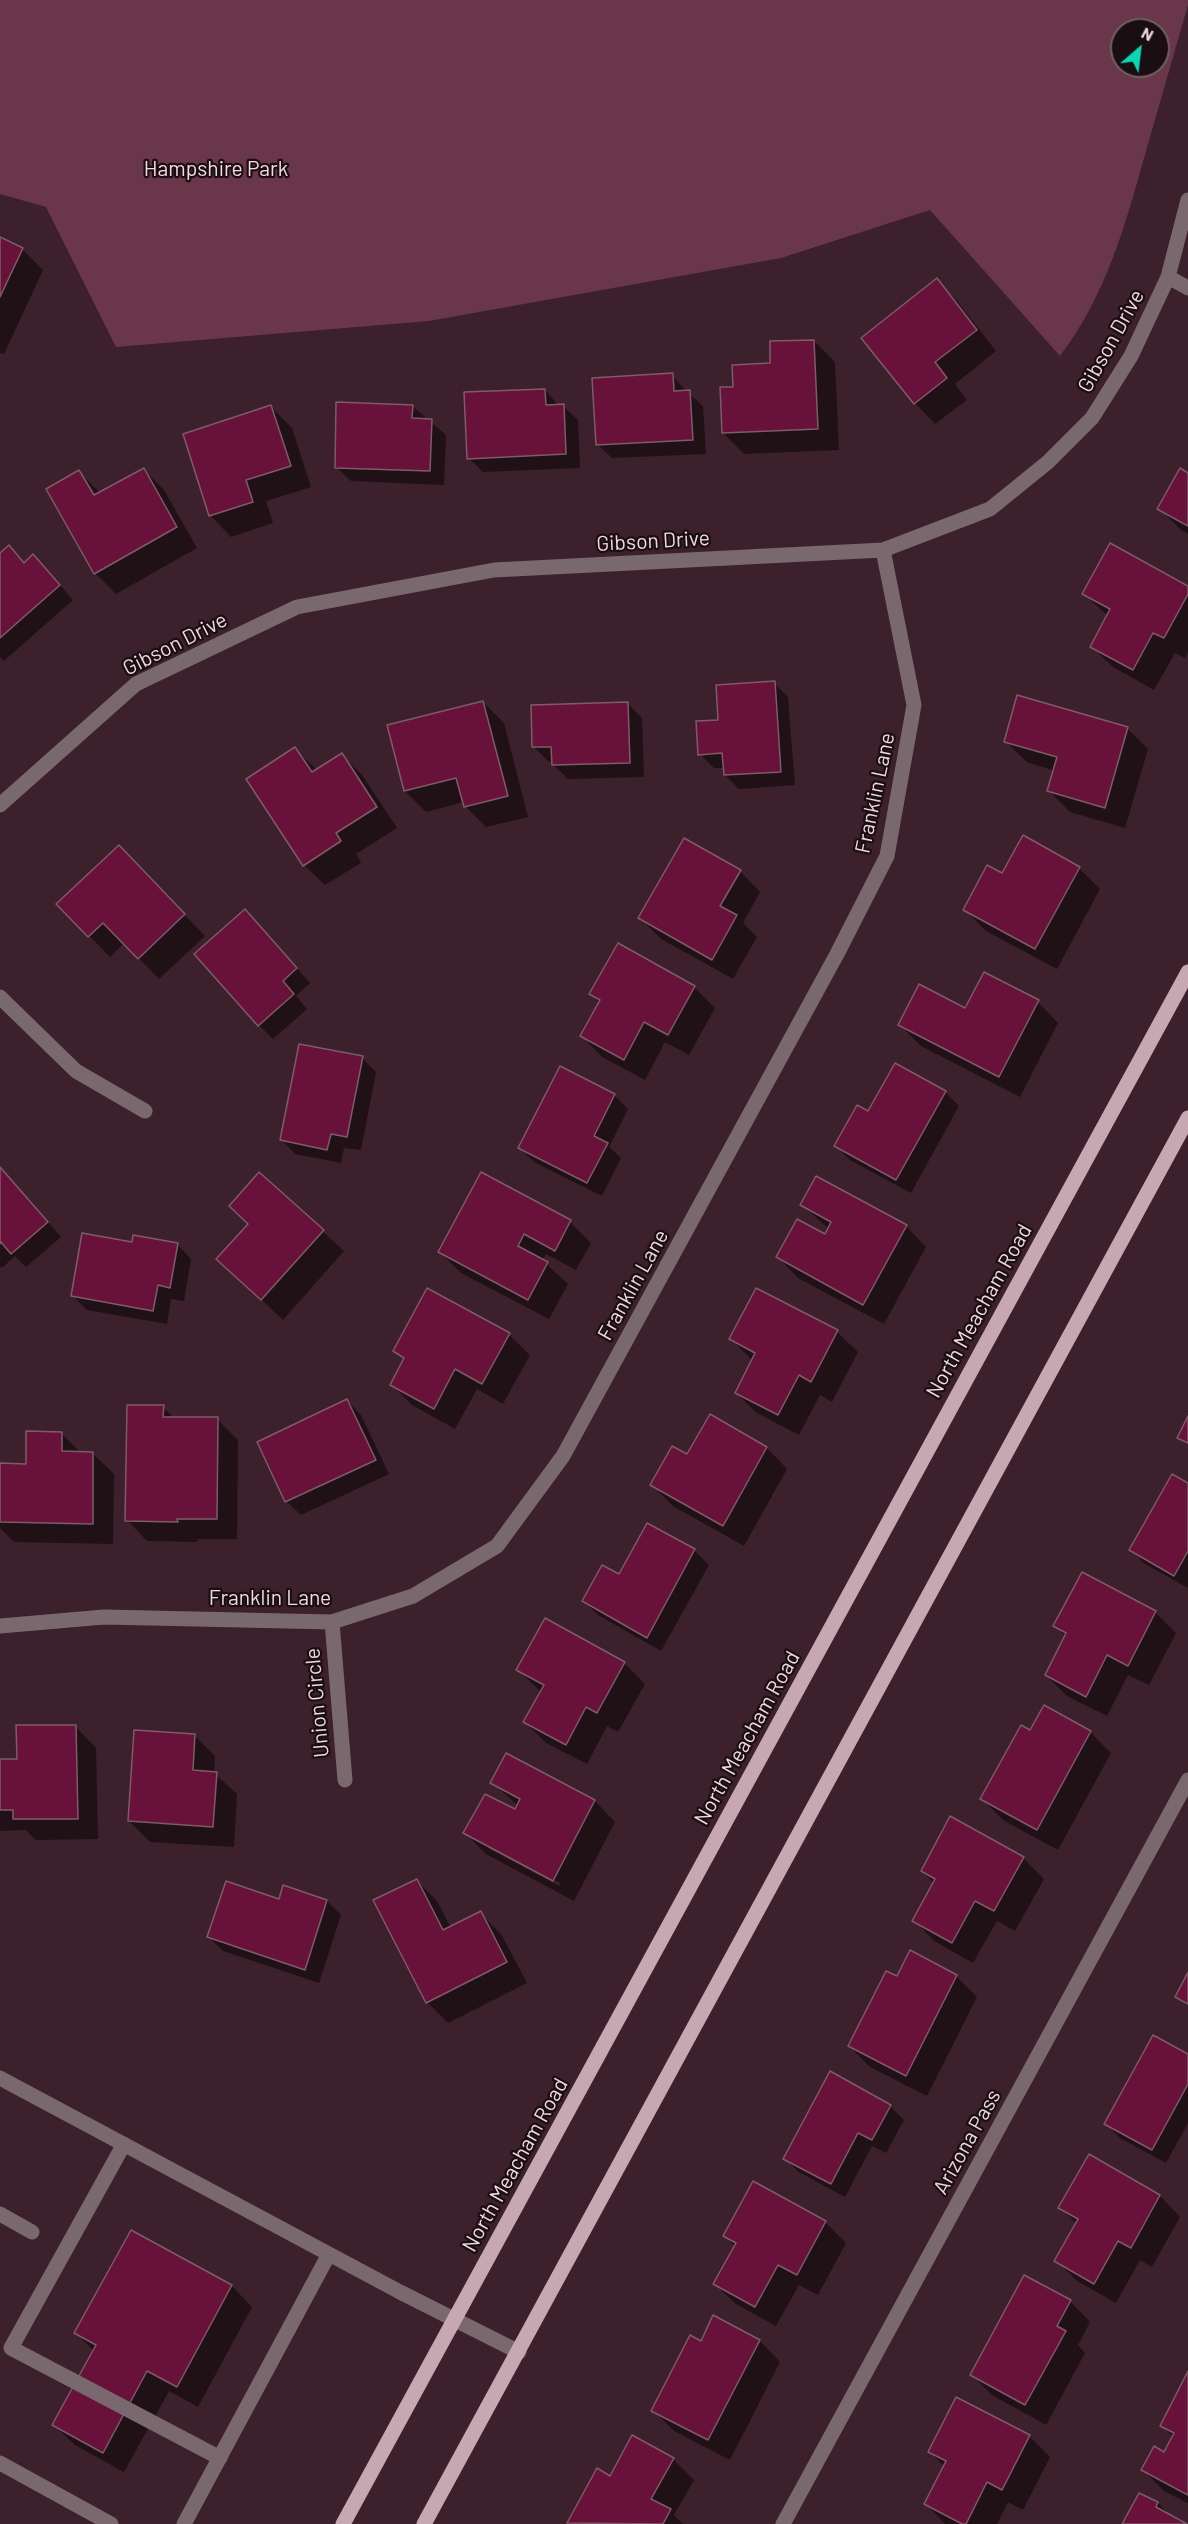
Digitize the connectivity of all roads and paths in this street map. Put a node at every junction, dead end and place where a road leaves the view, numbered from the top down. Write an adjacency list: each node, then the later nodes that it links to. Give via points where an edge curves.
1 (1188, 200): 2 (street, Gibson Drive)
2 (1168, 278): 3 (street); 4 (street, Gibson Drive, via 1131,356 1092,418 1048,462 990,509)
3 (1188, 288)
4 (882, 550): 5 (street, Gibson Drive, via 494,570 297,607 136,684); 10 (street, Franklin Lane, via 914,705 887,856 837,954 563,1456 497,1546 413,1596)
5 (0, 804)
6 (1188, 972): 19 (main road, North Meacham Road)
7 (0, 997): 8 (street, via 76,1071)
8 (145, 1111)
9 (1188, 1118): 20 (main road)
10 (332, 1622): 11 (street, Franklin Lane, via 104,1617); 12 (street, Union Circle)
11 (0, 1626)
12 (345, 1780)
13 (1188, 1780): 27 (street, Arizona Pass)
14 (0, 2078): 15 (street)
15 (124, 2144): 18 (street); 21 (street, via 11,2348)
16 (0, 2214): 17 (street)
17 (32, 2232)
18 (329, 2254): 19 (street); 21 (street)
19 (454, 2320): 20 (street); 25 (main road, North Meacham Road)
20 (519, 2352): 26 (main road)
21 (220, 2458): 24 (street)
22 (0, 2463): 23 (street)
23 (111, 2524)
24 (184, 2524)
25 (343, 2524)
26 (424, 2524)
27 (783, 2524)

